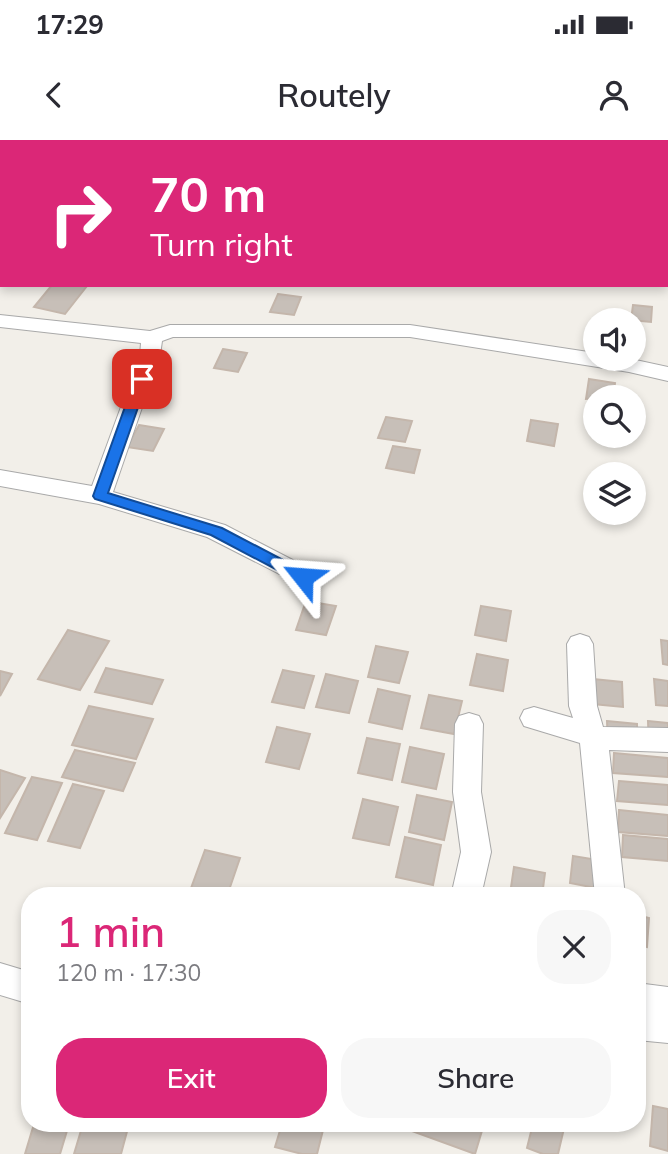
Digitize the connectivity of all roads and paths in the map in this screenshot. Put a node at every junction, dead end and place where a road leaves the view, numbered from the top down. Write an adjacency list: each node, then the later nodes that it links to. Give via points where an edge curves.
1 (0, 321): 2 (street)
2 (152, 338): 3 (street, via 170,331 411,331); 5 (street)
3 (668, 374)
4 (0, 478): 5 (street)
5 (100, 496): 6 (street, via 216,531)
6 (303, 577)
7 (580, 644): 10 (street, via 583,706)
8 (534, 718): 10 (street)
9 (469, 724): 12 (street, via 467,792 476,852)
10 (593, 738): 11 (street); 13 (street)
11 (668, 740)
12 (468, 887)
13 (609, 887)
14 (0, 979): 15 (street)
15 (21, 985)
16 (646, 1000): 17 (street)
17 (668, 1003)
18 (646, 1024): 19 (street)
19 (668, 1026)

